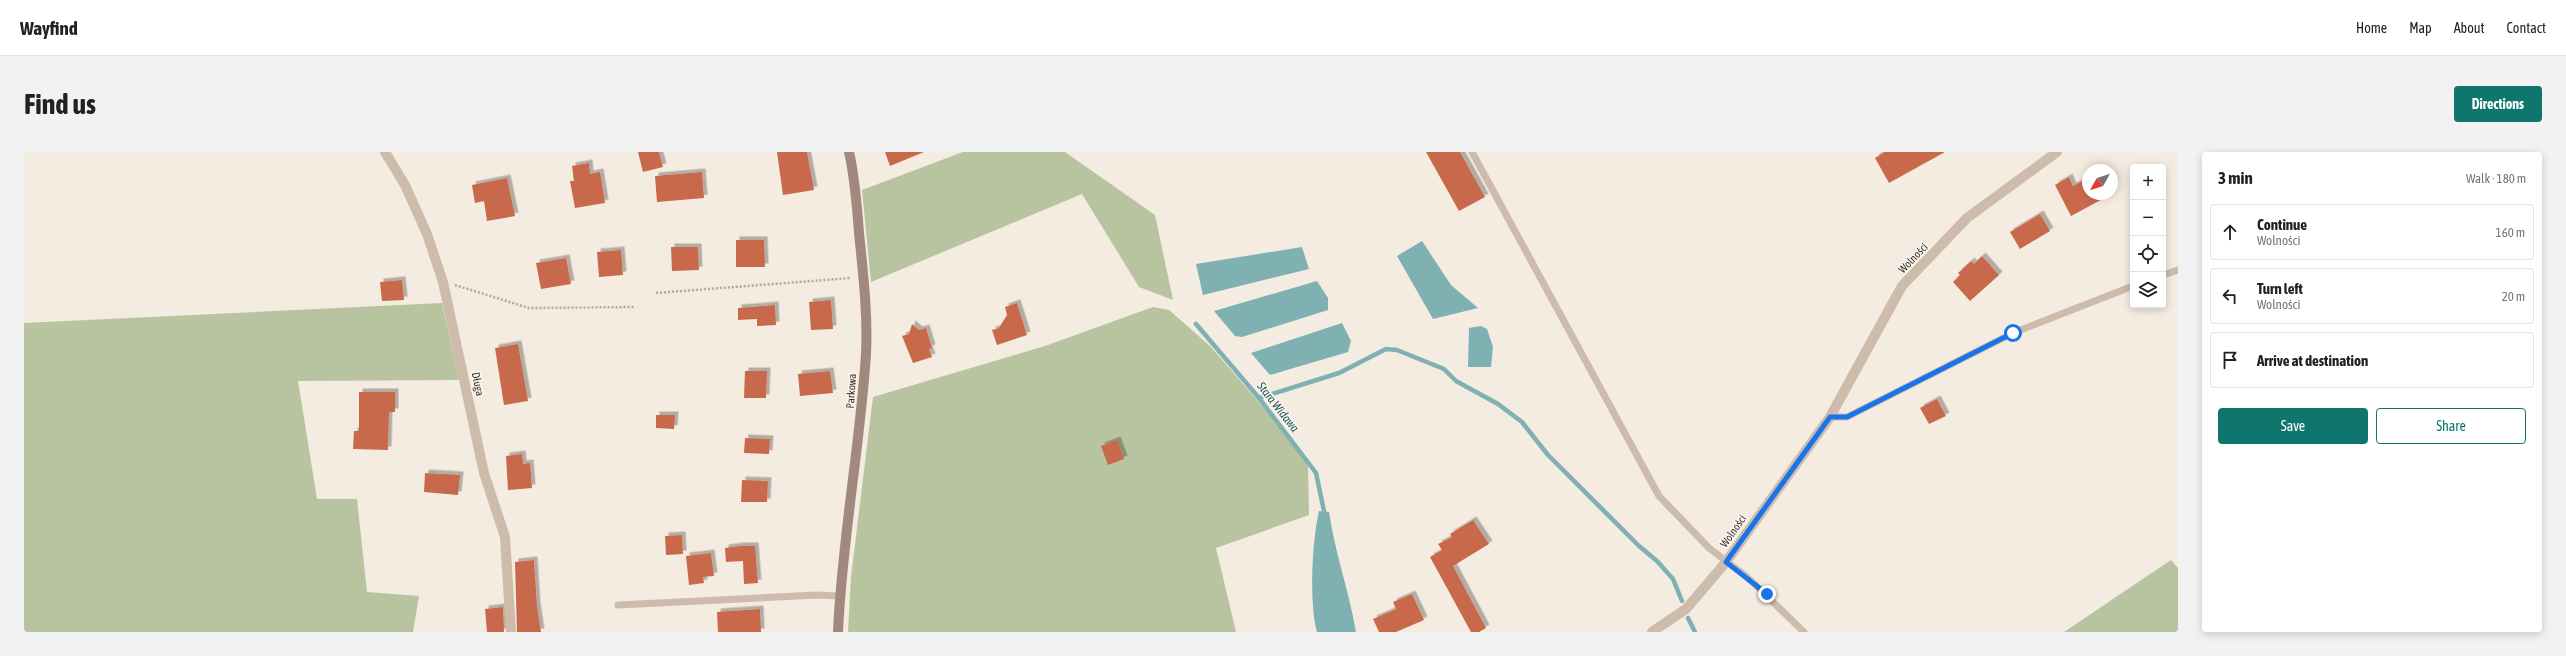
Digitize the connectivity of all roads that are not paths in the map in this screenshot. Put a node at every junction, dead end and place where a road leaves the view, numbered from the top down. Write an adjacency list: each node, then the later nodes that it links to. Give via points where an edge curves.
1 (385, 152): 12 (street, Długa, via 405,185 427,234 444,282 484,474 504,537)
2 (849, 152): 10 (street, Parkowa, via 864,277 866,352)
3 (1472, 152): 9 (lane, via 1659,496)
4 (2057, 152): 8 (street, Wolności, via 1967,218 1902,286)
5 (2178, 270): 6 (lane)
6 (2166, 274)
7 (2130, 287): 8 (lane, via 2013,333 1847,417)
8 (1830, 417): 9 (street, Wolności)
9 (1726, 562): 14 (street, Wolności, via 1686,609); 15 (lane, Wolności, via 1767,594)
10 (839, 596): 11 (lane); 13 (street, Parkowa)
11 (618, 604)
12 (511, 632)
13 (838, 632)
14 (1652, 632)
15 (1804, 632)

